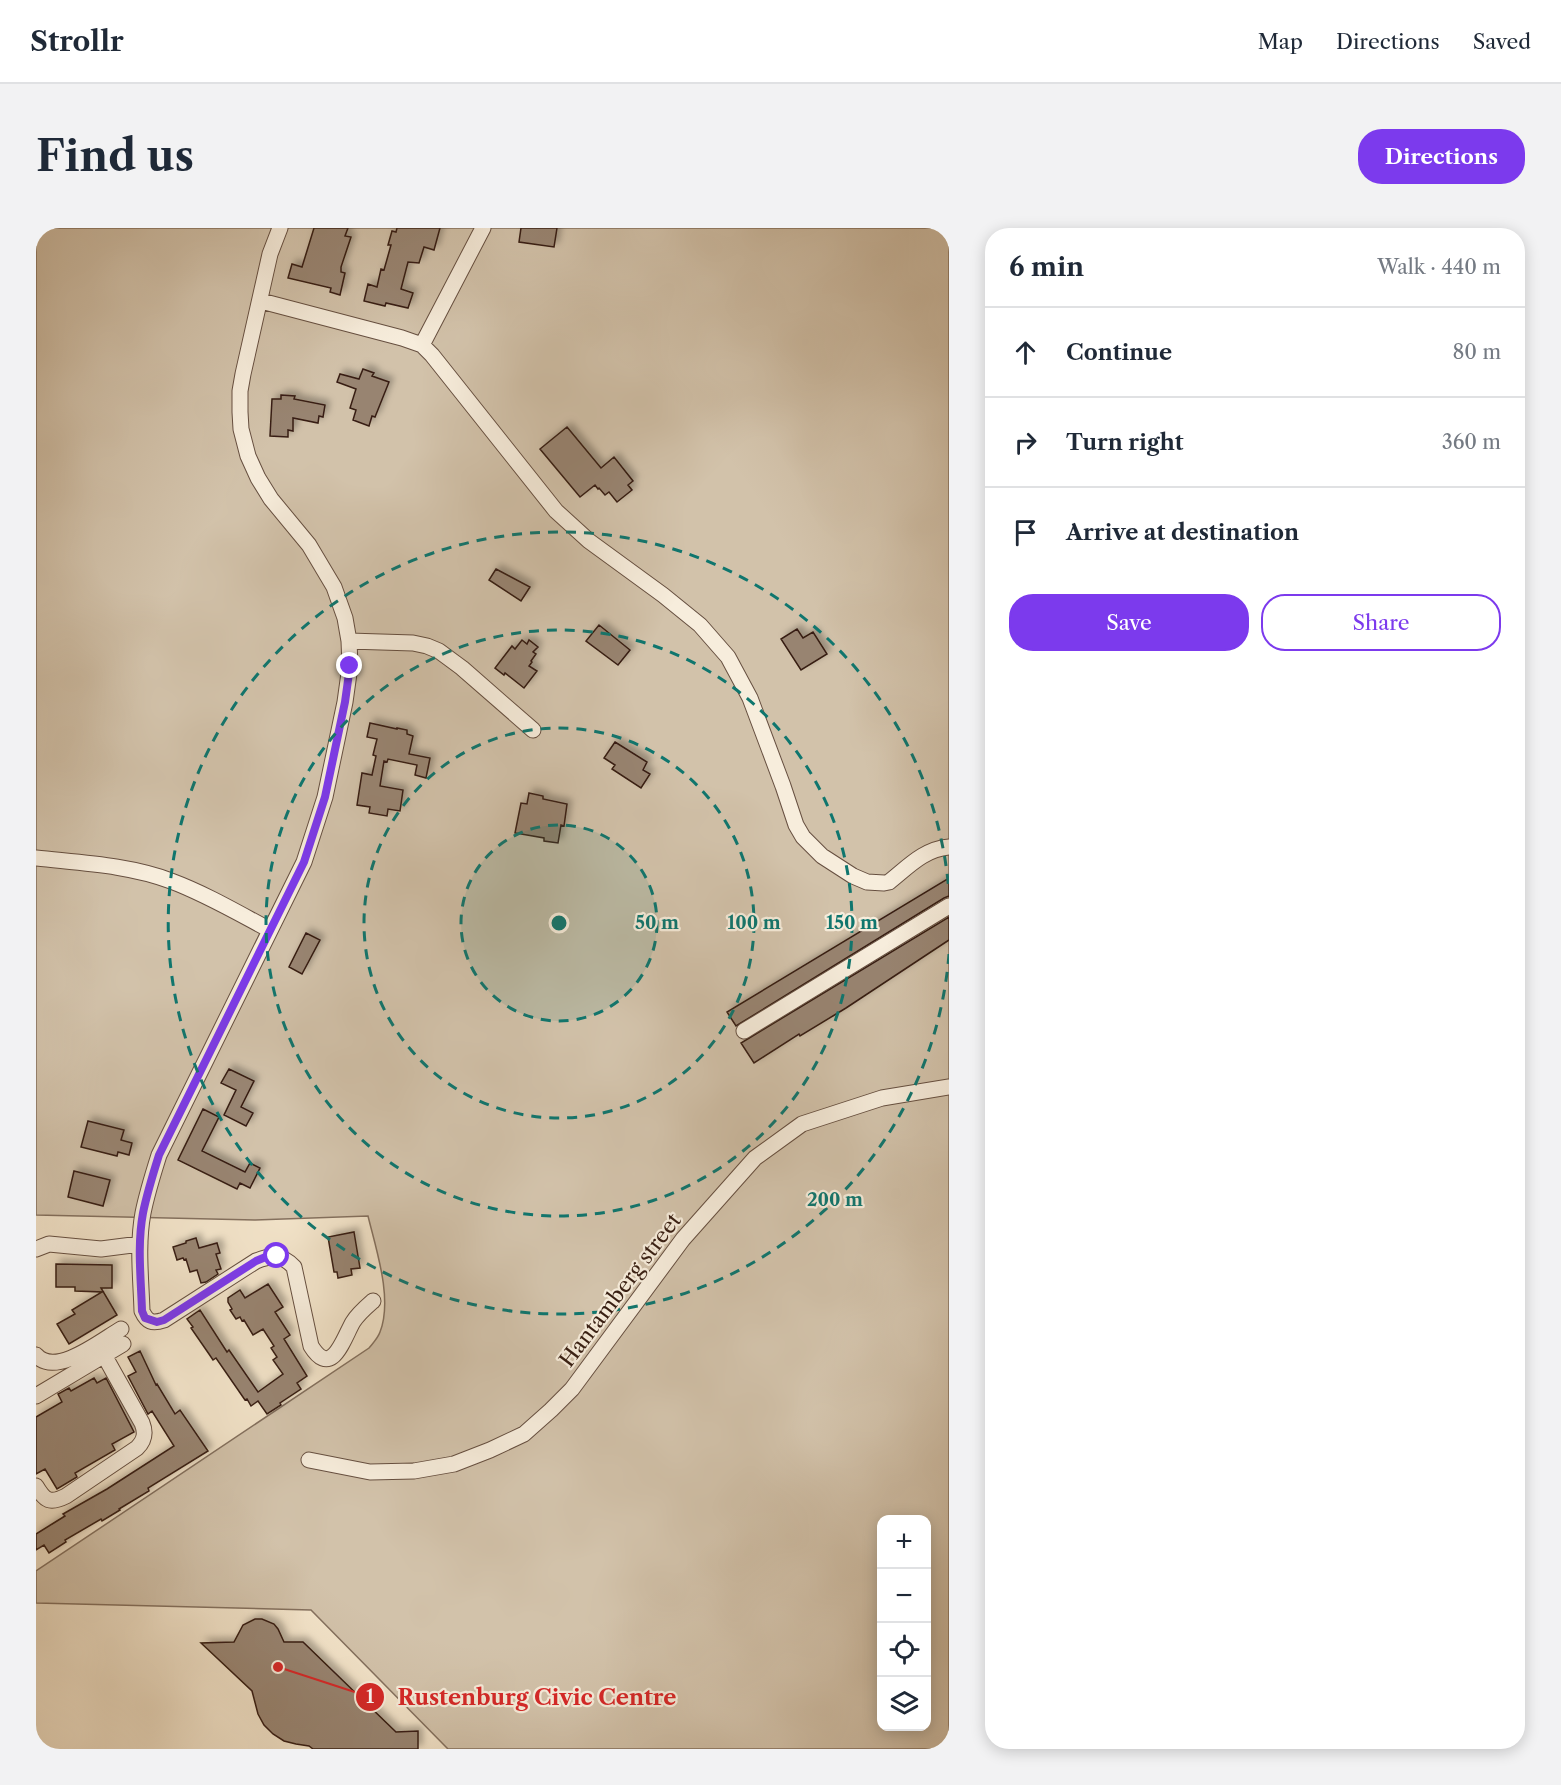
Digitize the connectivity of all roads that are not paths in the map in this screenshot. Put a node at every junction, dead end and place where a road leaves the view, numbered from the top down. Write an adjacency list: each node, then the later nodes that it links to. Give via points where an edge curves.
1 (280, 228): 3 (street, via 270,254)
2 (483, 228): 4 (street)
3 (261, 301): 4 (street); 5 (street, via 240,391 241,429 248,456 271,499 309,545 334,587)
4 (422, 345): 7 (street, via 556,511 700,625 728,657 750,698 796,825 822,856 853,876 884,884 922,855)
5 (350, 641): 6 (street, via 412,643 439,651); 10 (street, via 346,693 325,797 304,862)
6 (533, 730)
7 (949, 847)
8 (36, 858): 10 (street, via 135,871 170,881)
9 (949, 906): 11 (street)
10 (270, 930): 13 (street, via 159,1155 143,1215)
11 (744, 1031)
12 (949, 1087): 19 (street, Hantamberg street, via 882,1098 802,1124 755,1158 683,1239 572,1389 524,1434 454,1464 414,1471 370,1472)
13 (141, 1244): 14 (street, via 101,1249 49,1244); 15 (street, via 142,1311 150,1321 164,1320 268,1256 277,1256 294,1267 311,1346 324,1358 339,1352 354,1321)
14 (36, 1248)
15 (373, 1301)
16 (36, 1355): 17 (street, via 46,1362 64,1361 122,1336)
17 (104, 1355): 18 (street); 20 (street, via 142,1423 143,1442 58,1500 44,1498)
18 (36, 1396)
19 (309, 1460)
20 (36, 1486)

